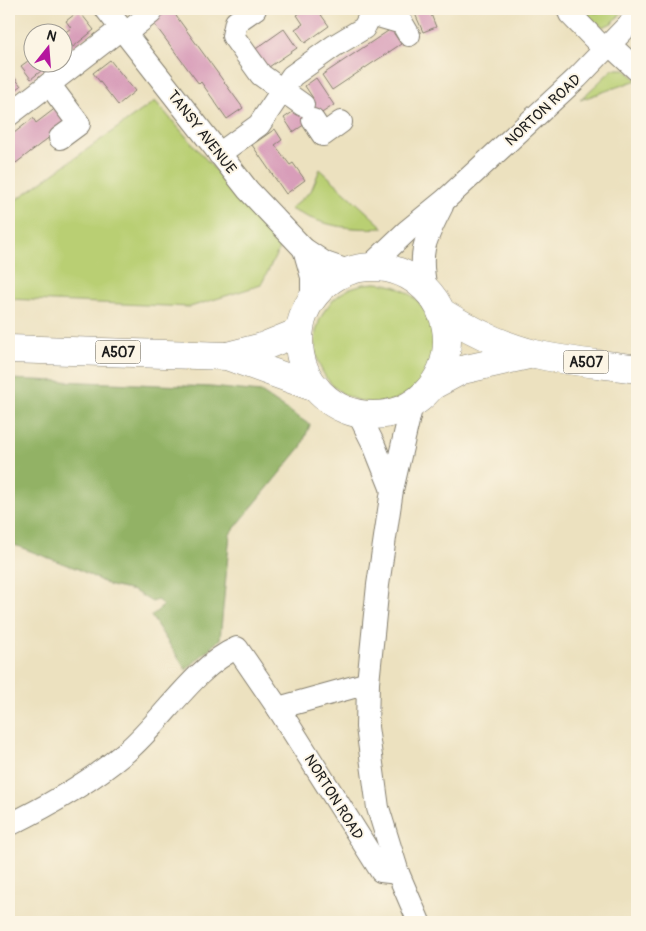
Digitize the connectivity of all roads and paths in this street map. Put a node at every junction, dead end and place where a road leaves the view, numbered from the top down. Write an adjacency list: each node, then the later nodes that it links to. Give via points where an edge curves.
1 (106, 9): 7 (street, TANSY AVENUE)
2 (255, 9): 12 (street, via 236,22 233,36 261,75)
3 (568, 9): 9 (street)
4 (370, 11): 8 (street, via 402,23); 12 (street, via 364,28 292,76)
5 (151, 13): 7 (street)
6 (637, 16): 9 (street, NORTON ROAD)
7 (124, 30): 11 (street); 16 (street, TANSY AVENUE)
8 (409, 35)
9 (608, 48): 10 (street); 17 (street, NORTON ROAD)
10 (637, 70)
11 (48, 84): 13 (street); 15 (street, via 79,124)
12 (282, 92): 14 (street, via 300,101 323,134); 16 (street, via 259,125)
13 (9, 115)
14 (341, 122)
15 (60, 138)
16 (219, 154): 18 (street, TANSY AVENUE)
17 (445, 200): 19 (street, NORTON ROAD); 20 (street, NORTON ROAD, via 425,241 422,255)
18 (304, 249): 19 (street, TANSY AVENUE, via 324,263); 21 (street, TANSY AVENUE, via 312,277)
19 (358, 269): 20 (main road, via 390,269 410,276); 21 (main road, via 333,278)
20 (426, 289): 22 (main road)
21 (312, 300): 23 (main road)
22 (441, 312): 25 (main road, A507, via 475,332); 28 (main road, via 446,326 446,350 441,372)
23 (299, 332): 26 (main road, A507); 29 (main road, via 300,354)
24 (9, 349): 26 (main road, A507)
25 (534, 354): 27 (main road, A507); 28 (main road, A507, via 462,370)
26 (228, 356): 29 (main road, A507)
27 (637, 369)
28 (432, 386): 30 (main road)
29 (316, 388): 31 (main road, via 335,404)
30 (412, 404): 31 (main road, via 395,412); 32 (street, NORTON ROAD)
31 (358, 414): 32 (street, NORTON ROAD)
32 (392, 490): 33 (street, NORTON ROAD)
33 (368, 683): 34 (street); 36 (street, NORTON ROAD, via 367,727 372,773 378,808)
34 (278, 708): 35 (street, NORTON ROAD, via 237,648 222,654 127,752 53,804); 36 (street, NORTON ROAD, via 381,871)
35 (9, 825)
36 (398, 873): 37 (street, NORTON ROAD)
37 (419, 922)

